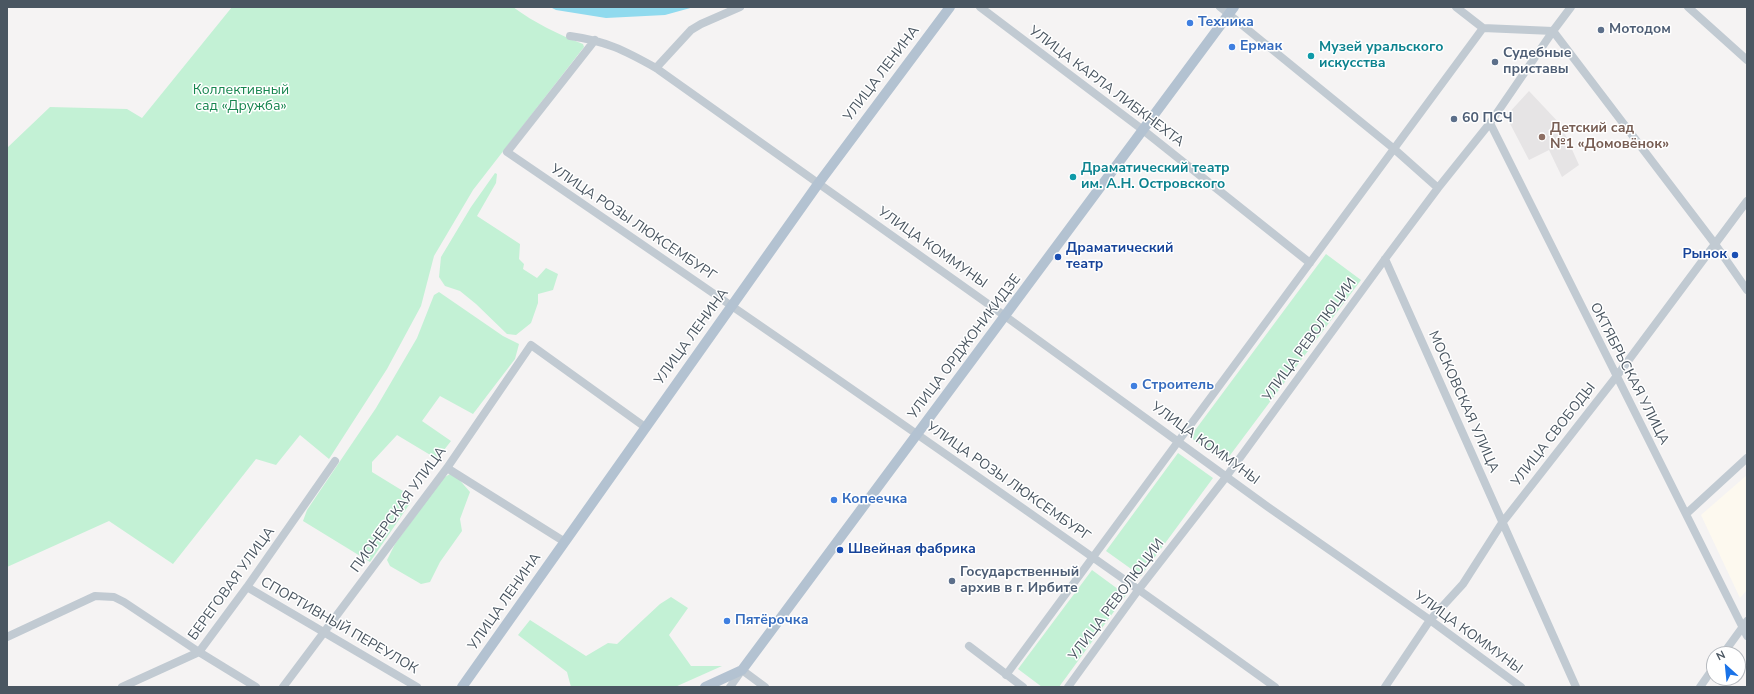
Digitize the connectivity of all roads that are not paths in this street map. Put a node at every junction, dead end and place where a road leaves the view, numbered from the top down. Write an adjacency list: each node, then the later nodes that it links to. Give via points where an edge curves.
1 (740, 7): 14 (street, via 691,30)
2 (950, 7): 18 (main road, УЛИЦА ЛЕНИНА)
3 (980, 7): 16 (street, УЛИЦА КАРЛА ЛИБКНЕХТА)
4 (1220, 7): 8 (street)
5 (1456, 7): 9 (street)
6 (1571, 7): 10 (street, УЛИЦА РЕВОЛЮЦИИ)
7 (1688, 7): 13 (street)
8 (1231, 11): 16 (main road, УЛИЦА ОРДЖОНИКИДЗЕ); 17 (street)
9 (1483, 28): 10 (street); 17 (street)
10 (1553, 31): 15 (street, УЛИЦА РЕВОЛЮЦИИ); 21 (street)
11 (570, 36): 12 (street, УЛИЦА КОММУНЫ)
12 (595, 40): 14 (street, УЛИЦА КОММУНЫ, via 624,50); 25 (street, УЛИЦА РОЗЫ ЛЮКСЕМБУРГ, via 507,152)
13 (1747, 60)
14 (656, 68): 18 (street, УЛИЦА КОММУНЫ)
15 (1490, 123): 19 (street, УЛИЦА РЕВОЛЮЦИИ); 27 (street, ОКТЯБРЬСКАЯ УЛИЦА)
16 (1143, 130): 23 (street, УЛИЦА КАРЛА ЛИБКНЕХТА); 26 (main road, УЛИЦА ОРДЖОНИКИДЗЕ)
17 (1393, 148): 19 (street); 23 (street)
18 (818, 184): 25 (main road, УЛИЦА ЛЕНИНА); 26 (street, УЛИЦА КОММУНЫ)
19 (1438, 188): 22 (street, УЛИЦА РЕВОЛЮЦИИ)
20 (1747, 201): 21 (street, УЛИЦА СВОБОДЫ)
21 (1715, 244): 24 (street); 27 (street, УЛИЦА СВОБОДЫ)
22 (1385, 259): 34 (street, УЛИЦА РЕВОЛЮЦИИ); 36 (street, МОСКОВСКАЯ УЛИЦА)
23 (1310, 263): 30 (street)
24 (1747, 290)
25 (732, 306): 28 (main road, УЛИЦА ЛЕНИНА); 29 (street, УЛИЦА РОЗЫ ЛЮКСЕМБУРГ)
26 (1005, 316): 29 (main road, УЛИЦА ОРДЖОНИКИДЗЕ); 30 (street, УЛИЦА КОММУНЫ)
27 (1616, 377): 35 (street, ОКТЯБРЬСКАЯ УЛИЦА); 36 (street, УЛИЦА СВОБОДЫ)
28 (645, 427): 33 (street, ПИОНЕРСКАЯ УЛИЦА, via 531,345); 37 (main road, УЛИЦА ЛЕНИНА)
29 (917, 434): 38 (street, УЛИЦА РОЗЫ ЛЮКСЕМБУРГ); 49 (main road, УЛИЦА ОРДЖОНИКИДЗЕ)
30 (1178, 440): 34 (street, УЛИЦА КОММУНЫ); 38 (street)
31 (1747, 458): 35 (street)
32 (335, 461): 39 (street, БЕРЕГОВАЯ УЛИЦА)
33 (447, 468): 37 (street); 43 (street, ПИОНЕРСКАЯ УЛИЦА)
34 (1226, 476): 40 (street, УЛИЦА РЕВОЛЮЦИИ); 41 (street, УЛИЦА КОММУНЫ)
35 (1686, 514): 42 (street, ОКТЯБРЬСКАЯ УЛИЦА)
36 (1502, 523): 41 (street, УЛИЦА СВОБОДЫ, via 1463,584); 65 (street, МОСКОВСКАЯ УЛИЦА)
37 (565, 542): 56 (main road, УЛИЦА ЛЕНИНА)
38 (1093, 557): 40 (street, УЛИЦА РОЗЫ ЛЮКСЕМБУРГ); 50 (street)
39 (247, 587): 43 (street, СПОРТИВНЫЙ ПЕРЕУЛОК); 48 (street, БЕРЕГОВАЯ УЛИЦА)
40 (1140, 589): 61 (street, УЛИЦА РЕВОЛЮЦИИ); 62 (street, УЛИЦА РОЗЫ ЛЮКСЕМБУРГ)
41 (1430, 620): 63 (street, УЛИЦА СВОБОДЫ); 64 (street, УЛИЦА КОММУНЫ)
42 (1745, 623): 44 (street, ОКТЯБРЬСКАЯ УЛИЦА); 47 (street)
43 (324, 633): 54 (street, ПИОНЕРСКАЯ УЛИЦА); 55 (street, СПОРТИВНЫЙ ПЕРЕУЛОК)
44 (1747, 636)
45 (7, 637): 48 (street, via 95,596 114,597)
46 (969, 646): 50 (street)
47 (1729, 646)
48 (199, 652): 52 (street, БЕРЕГОВАЯ УЛИЦА); 53 (street)
49 (742, 670): 57 (main road, УЛИЦА ОРДЖОНИКИДЗЕ); 58 (street); 59 (street)
50 (1006, 675): 60 (street)
51 (1706, 678): 66 (street)
52 (122, 687)
53 (256, 687)
54 (283, 687)
55 (417, 687)
56 (462, 687)
57 (705, 687)
58 (730, 687)
59 (765, 687)
60 (1023, 687)
61 (1068, 687)
62 (1275, 687)
63 (1385, 687)
64 (1521, 687)
65 (1576, 687)
66 (1700, 687)

